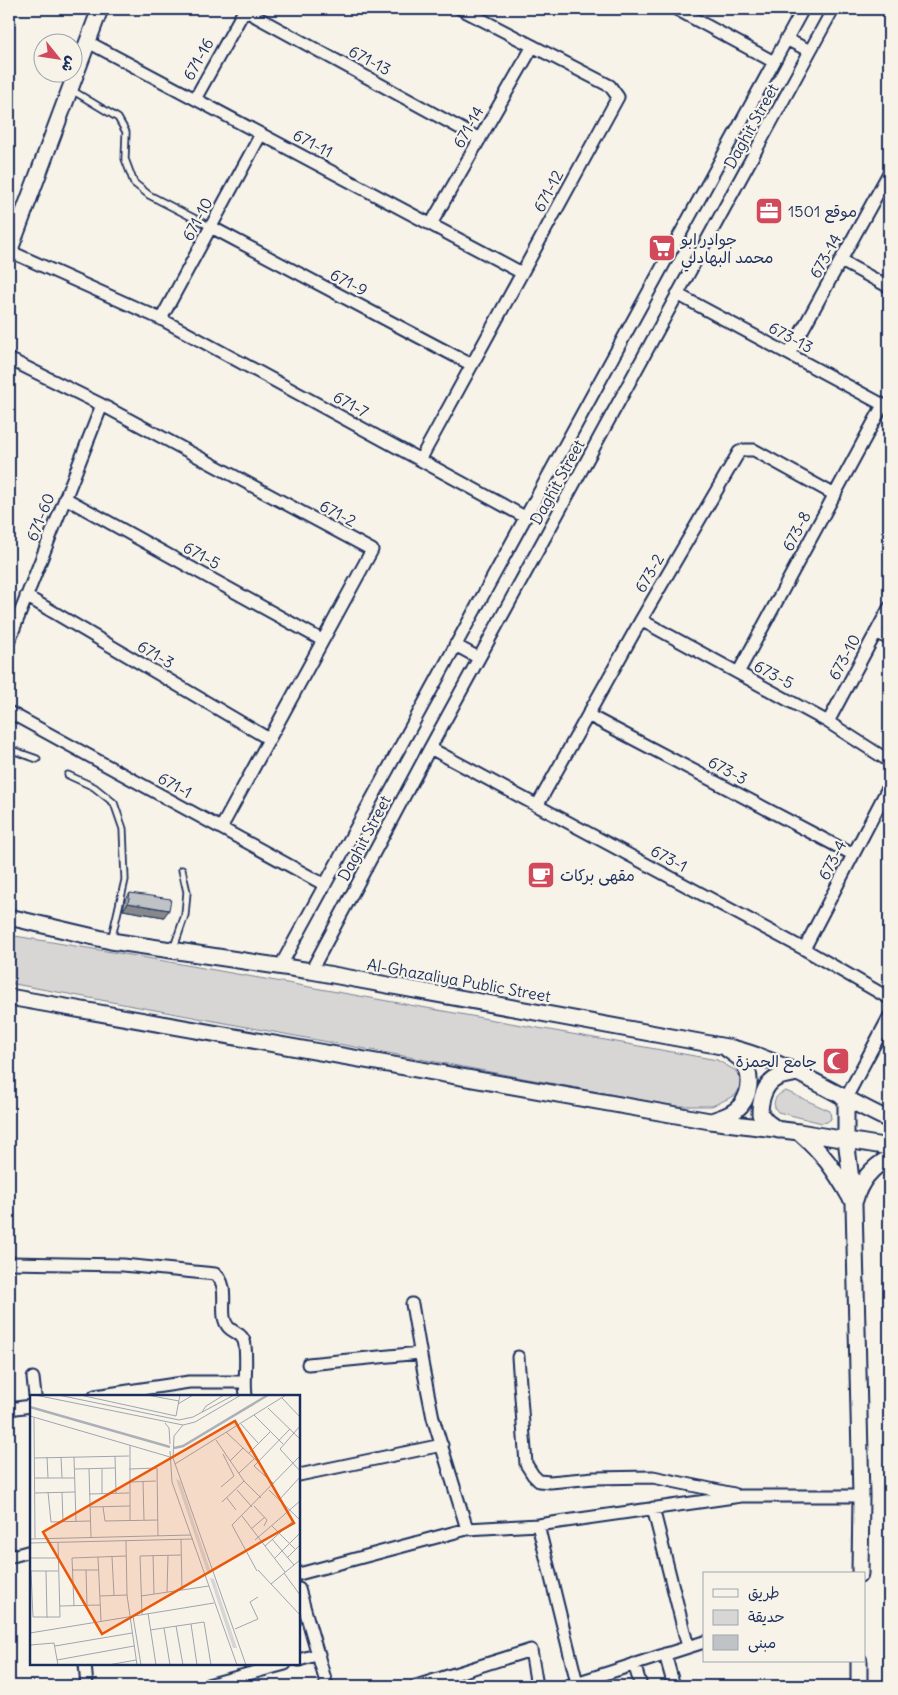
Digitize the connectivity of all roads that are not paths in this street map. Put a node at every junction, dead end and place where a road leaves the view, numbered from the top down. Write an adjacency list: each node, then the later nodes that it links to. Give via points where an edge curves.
1 (100, 9): 8 (main road)
2 (461, 9): 9 (street, 671-12)
3 (676, 9): 11 (street)
4 (803, 9): 7 (street, Daghit Street)
5 (833, 9): 10 (street, Daghit Street)
6 (244, 10): 13 (street, 671-16); 15 (street, 671-13)
7 (786, 39): 10 (street); 11 (street, Daghit Street)
8 (88, 42): 12 (main road); 13 (street, 671-11)
9 (533, 46): 15 (street, 671-14); 21 (street, 671-12, via 610,86 618,97)
10 (810, 51): 23 (street, Daghit Street)
11 (774, 62): 33 (street, Daghit Street)
12 (70, 89): 18 (lane, via 118,118 126,132 125,159 134,183 149,196); 19 (main road)
13 (195, 99): 14 (street, 671-11)
14 (261, 134): 17 (street, 671-11); 18 (street, 671-10)
15 (480, 139): 17 (street, 671-14)
16 (889, 174): 20 (street, 673-14)
17 (431, 224): 21 (street, 671-11)
18 (211, 227): 24 (street, 671-10); 27 (street, 671-9)
19 (9, 251): 24 (street, 671-7)
20 (841, 261): 22 (street); 25 (street, 673-14)
21 (522, 272): 27 (street, 671-12)
22 (889, 287)
23 (678, 294): 25 (street, 673-13); 42 (street, Daghit Street)
24 (161, 319): 30 (street, 671-7)
25 (789, 354): 29 (street, 673-13)
26 (9, 359): 28 (street, 671-2)
27 (472, 365): 30 (street, 671-12)
28 (102, 405): 32 (street, 671-60); 40 (street, 671-2, via 372,550)
29 (886, 407): 31 (street, 673-8)
30 (420, 460): 33 (street, 671-7)
31 (834, 495): 36 (street, 673-2, via 754,450 739,452); 43 (street, 673-8)
32 (65, 498): 34 (street, 671-60); 40 (street, 671-5)
33 (525, 517): 41 (street, Daghit Street)
34 (26, 596): 39 (street, 671-60); 47 (street, 671-3)
35 (889, 608): 37 (street, 673-10)
36 (641, 620): 43 (street, 673-5); 45 (street, 673-2)
37 (876, 632): 38 (street); 46 (street, 673-10)
38 (889, 639)
39 (9, 640)
40 (322, 640): 47 (street, 671-2)
41 (456, 645): 42 (street); 58 (street, Daghit Street)
42 (479, 658): 48 (street, Daghit Street)
43 (738, 673): 46 (street, 673-5)
44 (9, 712): 55 (street, 671-1)
45 (588, 715): 54 (street, 673-2); 56 (street, 673-3)
46 (828, 722): 51 (street, 673-5)
47 (269, 739): 55 (street, 671-2)
48 (430, 748): 54 (street, 673-1); 64 (street, Daghit Street)
49 (9, 749): 50 (lane)
50 (38, 759)
51 (889, 761)
52 (68, 775): 60 (lane, via 94,787 114,803 123,829 124,880)
53 (889, 786): 56 (street, 673-4)
54 (537, 806): 61 (street, 673-1)
55 (221, 828): 58 (street, 671-1)
56 (852, 854): 61 (street, 673-4)
57 (182, 870): 62 (lane, via 187,892 185,915)
58 (325, 885): 63 (street, Daghit Street)
59 (10, 919): 60 (main road, Al-Ghazaliya Public Street)
60 (111, 941): 62 (main road, Al-Ghazaliya Public Street)
61 (804, 948): 65 (street, 673-1)
62 (173, 950): 63 (main road, Al-Ghazaliya Public Street)
63 (280, 967): 64 (main road, Al-Ghazaliya Public Street)
64 (311, 971): 68 (main road, Al-Ghazaliya Public Street)
65 (888, 996)
66 (9, 997): 72 (main road)
67 (889, 1017): 70 (street)
68 (722, 1046): 69 (main road, Al-Ghazaliya Public Street, via 751,1052); 72 (main road, via 746,1067 750,1079 748,1094 735,1112)
69 (797, 1073): 70 (main road, Al-Ghazaliya Public Street); 73 (main road, via 776,1078 760,1101 760,1114)
70 (846, 1098): 71 (main road, Al-Ghazaliya Public Street); 75 (main road)
71 (889, 1120)
72 (710, 1121): 73 (main road)
73 (778, 1130): 74 (main road)
74 (799, 1132): 75 (main road); 78 (main road, via 831,1164)
75 (846, 1139): 76 (main road); 78 (main road)
76 (889, 1146)
77 (889, 1158): 78 (main road, via 866,1175)
78 (854, 1204): 95 (main road)
79 (9, 1263): 85 (street, via 123,1265 215,1274 223,1284 226,1325 243,1338 246,1345)
80 (412, 1304): 81 (street)
81 (420, 1353): 83 (street); 92 (street)
82 (518, 1356): 94 (street, via 526,1464 540,1481 653,1478)
83 (308, 1364)
84 (33, 1378): 87 (street)
85 (244, 1382): 86 (street, via 189,1382); 89 (street)
86 (123, 1394): 88 (street)
87 (35, 1395)
88 (109, 1395)
89 (246, 1395)
90 (30, 1406): 91 (street)
91 (9, 1409)
92 (442, 1445): 93 (street); 98 (street)
93 (300, 1475)
94 (740, 1496): 95 (street); 96 (street)
95 (861, 1496): 101 (main road)
96 (653, 1508): 97 (street); 105 (street)
97 (538, 1525): 98 (street); 113 (street)
98 (467, 1529): 102 (street)
99 (30, 1551): 100 (street)
100 (9, 1557)
101 (860, 1572)
102 (300, 1574)
103 (300, 1592): 106 (street)
104 (703, 1642): 105 (street)
105 (688, 1647): 107 (street)
106 (319, 1654): 108 (street); 116 (street)
107 (665, 1654): 110 (street); 120 (street)
108 (300, 1660)
109 (859, 1662): 121 (main road)
110 (634, 1664): 113 (street); 119 (street)
111 (84, 1665): 114 (street)
112 (281, 1665): 115 (street)
113 (572, 1685)
114 (87, 1686)
115 (206, 1686)
116 (327, 1686)
117 (416, 1686): 118 (street, via 530,1650)
118 (537, 1686)
119 (641, 1686)
120 (674, 1686)
121 (859, 1686)

